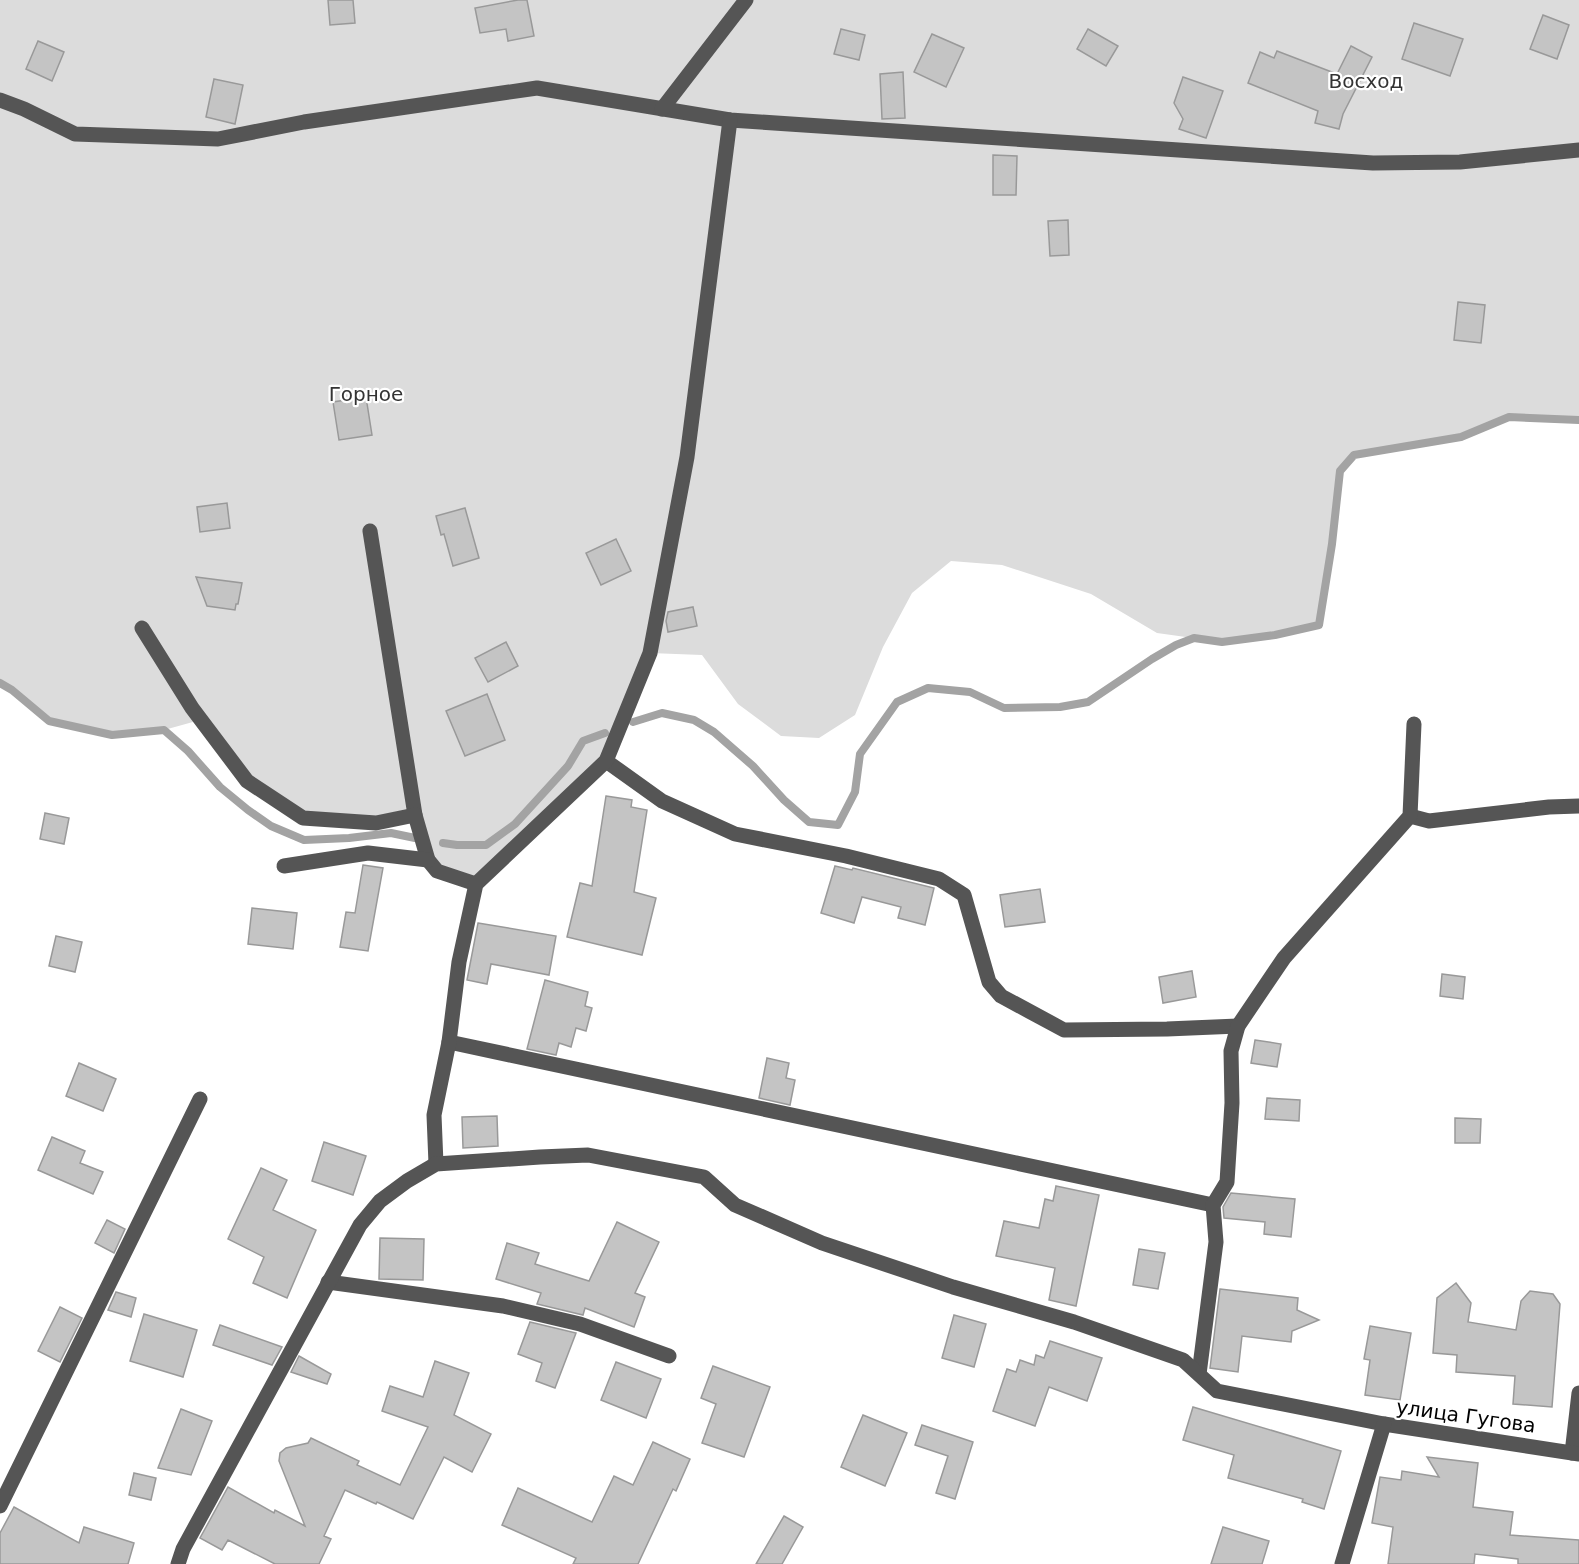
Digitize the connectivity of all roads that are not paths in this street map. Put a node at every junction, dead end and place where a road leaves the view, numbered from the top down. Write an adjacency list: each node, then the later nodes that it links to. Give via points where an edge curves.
1 (746, 0): 3 (street)
2 (0, 100): 3 (street, via 75,134 218,139 304,122 537,88)
3 (663, 109): 4 (street)
4 (730, 120): 5 (street, via 1373,163 1460,162); 9 (street, via 687,457 650,653)
5 (1579, 150)
6 (370, 531): 11 (street)
7 (142, 628): 11 (street, via 192,708 247,782 303,818 376,823)
8 (1414, 724): 12 (street)
9 (606, 762): 15 (street); 16 (street, via 662,801 735,834 939,879 964,895 989,982 1001,996 1064,1030)
10 (1579, 806): 12 (street, via 1429,821)
11 (415, 815): 13 (street)
12 (1410, 816): 16 (street, via 1284,958)
13 (428, 860): 14 (street, via 368,853); 15 (street, via 437,871)
14 (284, 866)
15 (476, 884): 17 (street, via 459,962)
16 (1238, 1026): 20 (street, via 1232,1051 1227,1182)
17 (449, 1042): 19 (street, via 434,1115); 20 (street)
18 (200, 1099): 27 (street)
19 (436, 1164): 21 (street, via 380,1201 360,1224); 23 (street, via 588,1155 704,1177 735,1205 822,1243 952,1287 1074,1322 1183,1360)
20 (1213, 1205): 23 (street, via 1216,1242)
21 (328, 1282): 22 (street, via 503,1306 580,1324); 28 (street)
22 (669, 1356)
23 (1199, 1374): 25 (street, via 1217,1391)
24 (1579, 1393): 26 (street)
25 (1384, 1424): 26 (street, улица Гугова); 29 (street, улица Гугова)
26 (1575, 1453)
27 (0, 1506)
28 (178, 1564)
29 (1341, 1564)

